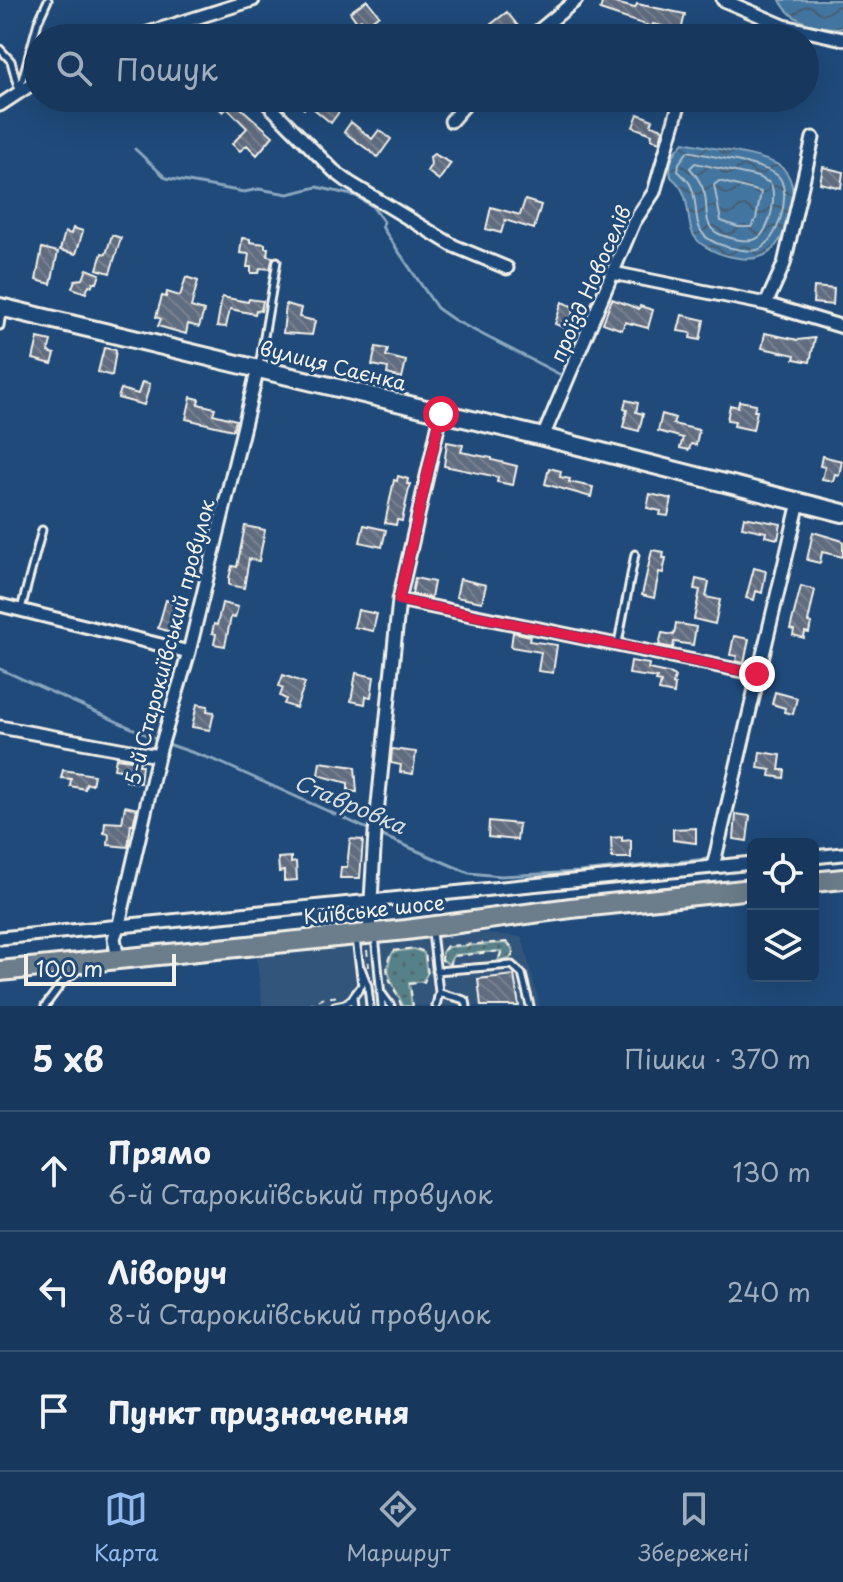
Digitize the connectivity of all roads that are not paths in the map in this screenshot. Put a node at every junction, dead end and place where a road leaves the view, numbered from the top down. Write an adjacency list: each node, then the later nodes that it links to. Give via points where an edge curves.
1 (48, 0): 6 (lane)
2 (253, 0): 5 (street)
3 (576, 0): 8 (street)
4 (723, 0): 9 (street)
5 (179, 23): 7 (street)
6 (37, 24)
7 (176, 24)
8 (547, 24)
9 (779, 24)
10 (819, 34): 11 (street)
11 (843, 39)
12 (0, 49): 15 (lane, via 11,61)
13 (24, 74): 15 (lane)
14 (24, 89): 15 (street)
15 (19, 92): 16 (street)
16 (0, 105)
17 (276, 112): 23 (street, via 350,183 454,246)
18 (459, 112): 20 (street)
19 (677, 112): 24 (street, проїзд Новоселів, via 654,192 634,222)
20 (451, 121)
21 (813, 138): 25 (street, via 784,264)
22 (277, 261): 29 (lane)
23 (507, 268)
24 (613, 273): 25 (street); 31 (street, проїзд Новоселів)
25 (766, 304): 28 (street)
26 (1, 307): 27 (lane); 29 (street, вулиця Саєнка)
27 (0, 326)
28 (843, 327)
29 (258, 368): 30 (street, вулиця Саєнка); 40 (street, 5-й Старокиївський провулок)
30 (441, 414): 31 (street, вулиця Саєнка); 36 (street)
31 (543, 437): 32 (street, вулиця Саєнка)
32 (799, 502): 33 (street, вулиця Саєнка); 41 (street)
33 (843, 513)
34 (42, 530): 38 (lane)
35 (635, 554): 39 (lane)
36 (399, 600): 39 (street); 51 (street)
37 (0, 605): 38 (street)
38 (20, 610): 40 (street)
39 (618, 644): 41 (street)
40 (189, 652): 43 (street, 5-й Старокиївський провулок)
41 (757, 674): 47 (street)
42 (0, 727): 43 (street)
43 (158, 756): 52 (street, 5-й Старокиївський провулок)
44 (843, 854): 45 (street)
45 (819, 856)
46 (747, 864): 47 (street)
47 (713, 867): 51 (street)
48 (843, 879): 49 (main road)
49 (819, 881)
50 (747, 890): 53 (main road, Київське шосе)
51 (370, 901): 52 (street); 54 (street)
52 (119, 924): 55 (street); 56 (street, 5-й Старокиївський провулок, via 114,938)
53 (432, 927): 54 (main road, Київське шосе); 60 (lane)
54 (367, 933): 56 (main road, Київське шосе); 58 (lane); 61 (lane)
55 (0, 938)
56 (118, 959): 57 (main road, Київське шосе)
57 (88, 962): 59 (main road, Київське шосе); 65 (lane)
58 (360, 967): 63 (lane, via 362,985); 68 (lane)
59 (0, 971)
60 (436, 971): 62 (lane); 72 (lane, via 512,965 522,974)
61 (384, 990): 64 (lane); 69 (lane)
62 (439, 992): 70 (lane); 71 (lane, via 459,997)
63 (353, 997): 66 (lane); 67 (lane)
64 (393, 1005)
65 (45, 1006)
66 (335, 1006)
67 (354, 1006)
68 (370, 1006)
69 (382, 1006)
70 (436, 1006)
71 (467, 1006)
72 (530, 1006)

